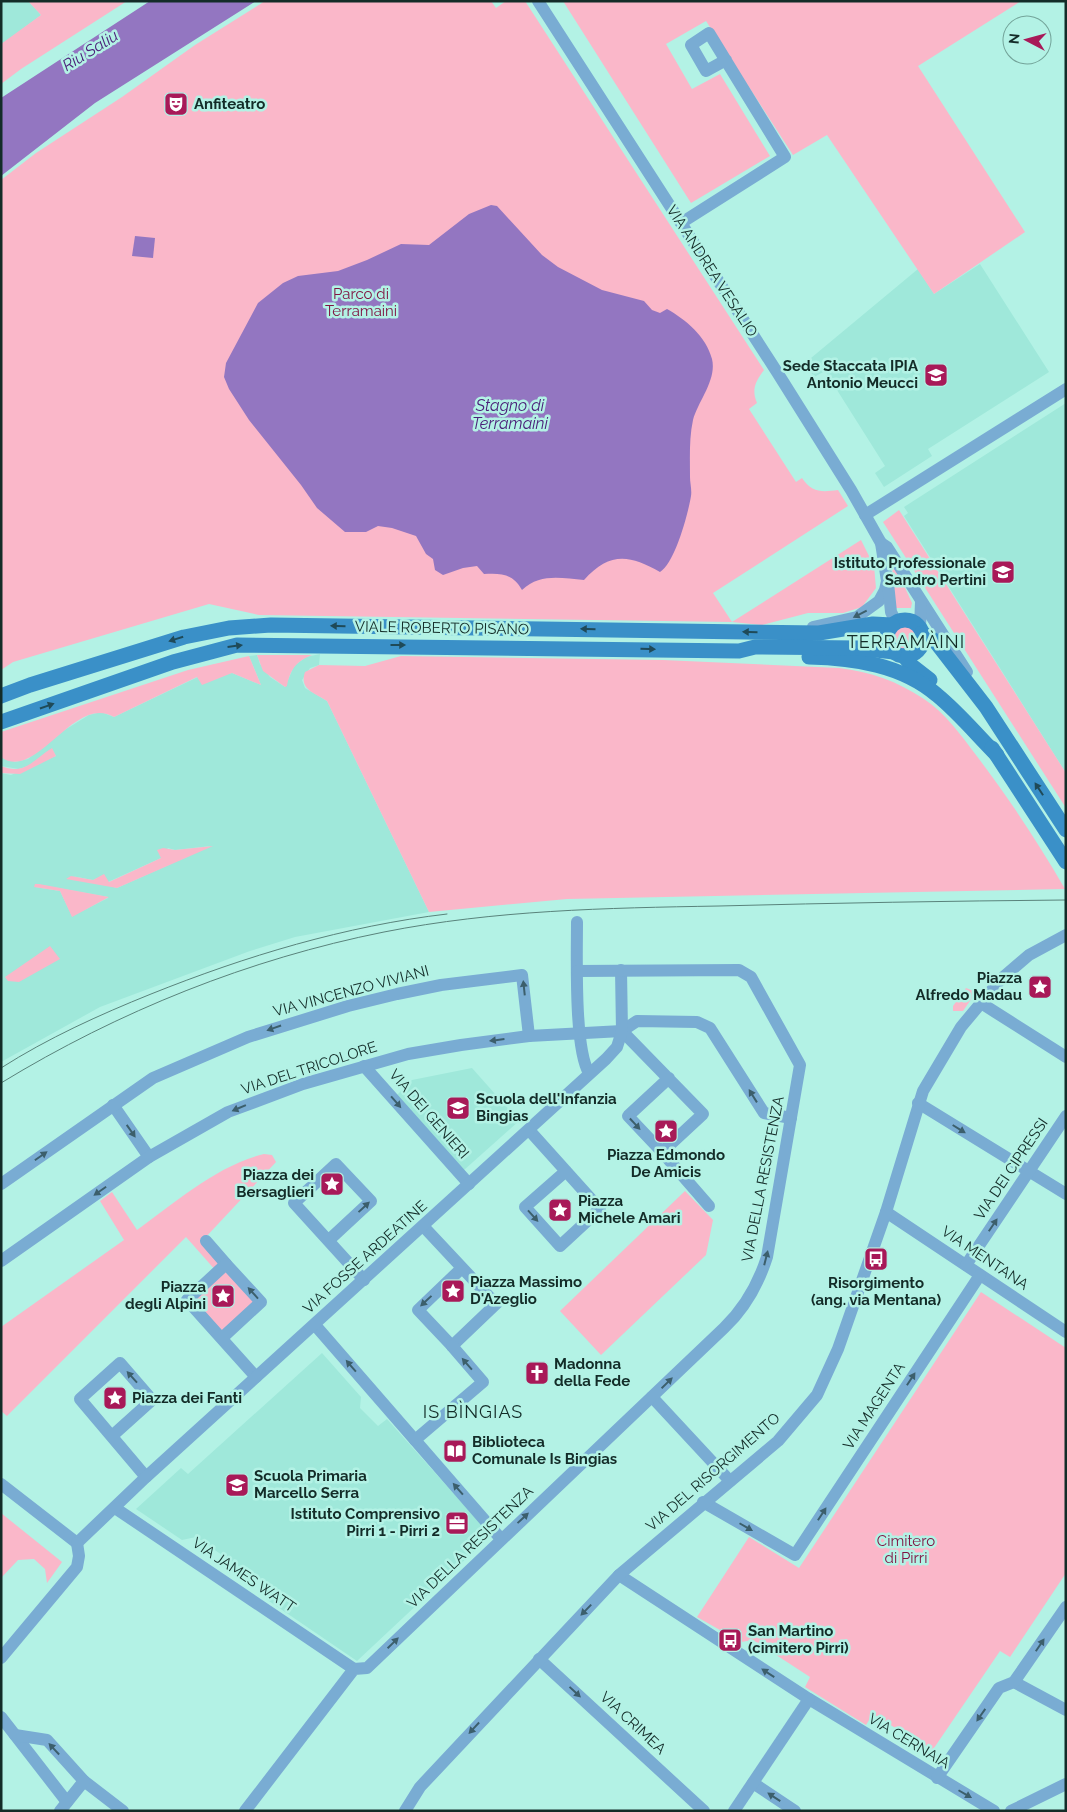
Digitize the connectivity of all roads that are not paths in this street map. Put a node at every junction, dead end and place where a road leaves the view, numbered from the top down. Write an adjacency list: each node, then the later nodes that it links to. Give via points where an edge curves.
1 (538, 1): 3 (street, VIA ANDREA VESALIO)
2 (726, 60): 3 (street, via 785,157)
3 (681, 222): 5 (street, VIA ANDREA VESALIO)
4 (1066, 389): 5 (street)
5 (865, 516): 6 (street, VIA ANDREA VESALIO)
6 (881, 543): 7 (street, VIA ANDREA VESALIO); 8 (street, VIA ANDREA VESALIO, via 887,546)
7 (887, 581): 9 (street, VIA ANDREA VESALIO); 11 (street, one-way to 11, via 879,600 857,617)
8 (920, 600): 10 (street); 15 (street, VIA ANDREA VESALIO, via 983,697)
9 (894, 624): 10 (main road, via 906,620); 11 (main road, VIALE ROBERTO PISANO, via 873,624 819,633); 13 (main road, via 887,643)
10 (921, 630): 13 (main road, via 920,649 915,653); 15 (main road, VIA ANDREA VESALIO, via 935,641)
11 (799, 632): 14 (main road, VIALE ROBERTO PISANO, one-way to 14, via 270,625 228,628 184,637)
12 (739, 650): 13 (main road, VIALE ROBERTO PISANO, via 755,647 848,648); 16 (main road, VIALE ROBERTO PISANO, one-way to 12, via 173,662 237,645); 17 (main road, VIALE ROBERTO PISANO, via 756,656 818,657 870,663 892,670 920,682 936,694)
13 (899, 654): 17 (main road, via 962,706)
14 (1, 696)
15 (986, 707): 18 (main road, VIA ANDREA VESALIO, one-way to 15)
16 (1, 722)
17 (997, 755): 19 (main road)
18 (1066, 830)
19 (1066, 862)
20 (577, 922): 23 (street)
21 (1066, 935): 24 (street, VIA DEL RISORGIMENTO, via 1029,955 1001,979)
22 (621, 970): 23 (street, VIA DELLA RESISTENZA); 25 (street, VIA FOSSE ARDEATINE); 35 (street, VIA DELLA RESISTENZA, via 739,970 750,977 800,1066)
23 (577, 971): 26 (street)
24 (981, 1003): 28 (street); 32 (street, VIA DEL RISORGIMENTO, via 961,1027)
25 (622, 1031): 26 (street); 30 (street, VIA FOSSE ARDEATINE, via 617,1047); 31 (street); 35 (street, one-way to 25, via 764,1113 710,1028 697,1022 638,1022)
26 (580, 1032): 27 (street, VIA DEL TRICOLORE); 30 (street, via 583,1064)
27 (529, 1036): 29 (street, VIA DEL TRICOLORE, one-way to 29, via 443,1047); 33 (street, VIA VINCENZO VIVIANI, one-way to 33, via 522,975 441,985 348,1006 248,1037 154,1078)
28 (1066, 1057)
29 (364, 1066): 38 (street, VIA DEL TRICOLORE, one-way to 38, via 302,1084 236,1109); 42 (street, VIA DEI GENIERI, one-way to 42)
30 (589, 1073): 36 (street, VIA FOSSE ARDEATINE)
31 (669, 1078): 37 (street, one-way to 37, via 628,1116); 37 (street, via 703,1114)
32 (918, 1103): 40 (street, one-way to 40); 45 (street, VIA DEL RISORGIMENTO)
33 (113, 1105): 38 (street, one-way to 38); 41 (street, VIA VINCENZO VIVIANI, one-way to 33)
34 (1066, 1116): 40 (street, VIA DEI CIPRESSI)
35 (791, 1118): 60 (street, VIA DELLA RESISTENZA, one-way to 35, via 737,1316 760,1278 767,1257)
36 (529, 1130): 39 (street); 42 (street, VIA FOSSE ARDEATINE)
37 (662, 1152): 44 (street)
38 (149, 1156): 49 (street, VIA DEL TRICOLORE, one-way to 49)
39 (566, 1171): 39 (street, one-way to 39, via 525,1207 560,1246 600,1209)
40 (1029, 1172): 43 (street); 51 (street, VIA DEI CIPRESSI, one-way to 40)
41 (1, 1184)
42 (469, 1184): 46 (street, VIA FOSSE ARDEATINE)
43 (1066, 1194)
44 (710, 1206)
45 (886, 1212): 51 (street, VIA MENTANA); 64 (street, VIA DEL RISORGIMENTO, via 838,1349 817,1395 778,1441)
46 (423, 1226): 52 (street); 54 (street, VIA FOSSE ARDEATINE)
47 (329, 1240): 47 (street, one-way to 47, via 371,1202 336,1164 294,1203); 54 (street)
48 (206, 1241): 50 (street)
49 (1, 1261)
50 (226, 1264): 57 (street, one-way to 50, via 261,1302); 57 (street, via 187,1300)
51 (966, 1265): 53 (street, VIA MENTANA)
52 (462, 1268): 58 (street, one-way to 58, via 418,1310); 58 (street, via 496,1304)
53 (980, 1275): 56 (street, VIA MENTANA); 66 (street, VIA MAGENTA, one-way to 53, via 795,1555)
54 (364, 1280): 55 (street, VIA FOSSE ARDEATINE)
55 (315, 1325): 59 (street, VIA FOSSE ARDEATINE); 62 (street, one-way to 55)
56 (1066, 1332)
57 (222, 1338): 59 (street)
58 (452, 1346): 62 (street, one-way to 58, via 483,1382)
59 (256, 1377): 63 (street, VIA FOSSE ARDEATINE)
60 (652, 1397): 64 (street); 68 (street, VIA DELLA RESISTENZA, one-way to 60)
61 (112, 1436): 61 (street, one-way to 61, via 152,1400 120,1364 80,1399); 63 (street)
62 (415, 1440): 68 (street, one-way to 62)
63 (146, 1477): 67 (street, VIA FOSSE ARDEATINE)
64 (730, 1481): 66 (street, VIA DEL RISORGIMENTO)
65 (1, 1484): 69 (street)
66 (703, 1502): 70 (street, VIA DEL RISORGIMENTO)
67 (115, 1508): 69 (street, VIA FOSSE ARDEATINE); 74 (street, VIA JAMES WATT)
68 (501, 1539): 74 (street, VIA DELLA RESISTENZA, one-way to 68, via 367,1668)
69 (77, 1543): 72 (street, via 77,1566)
70 (619, 1575): 73 (street, VIA DEL RISORGIMENTO, one-way to 73); 76 (street, VIA CERNAIA, one-way to 70)
71 (1066, 1607): 75 (street, one-way to 71)
72 (1, 1658)
73 (539, 1659): 87 (street, VIA DEL RISORGIMENTO, one-way to 87, via 420,1787); 88 (street, VIA CRIMEA, one-way to 88)
74 (354, 1669): 86 (street, VIA DELLA RESISTENZA)
75 (1014, 1682): 77 (street); 80 (street, one-way to 80, via 999,1688)
76 (809, 1699): 80 (street, VIA CERNAIA); 82 (street)
77 (1066, 1710)
78 (1, 1717): 79 (street)
79 (14, 1735): 81 (street, one-way to 79, via 47,1740); 84 (street)
80 (937, 1778): 91 (street, VIA CERNAIA, one-way to 91)
81 (84, 1781): 84 (street); 85 (street)
82 (753, 1783): 89 (street); 90 (street, one-way to 82)
83 (1066, 1784): 92 (street)
84 (63, 1806)
85 (123, 1811)
86 (245, 1811)
87 (405, 1811)
88 (704, 1811)
89 (734, 1811)
90 (795, 1811)
91 (994, 1811)
92 (1010, 1811)

